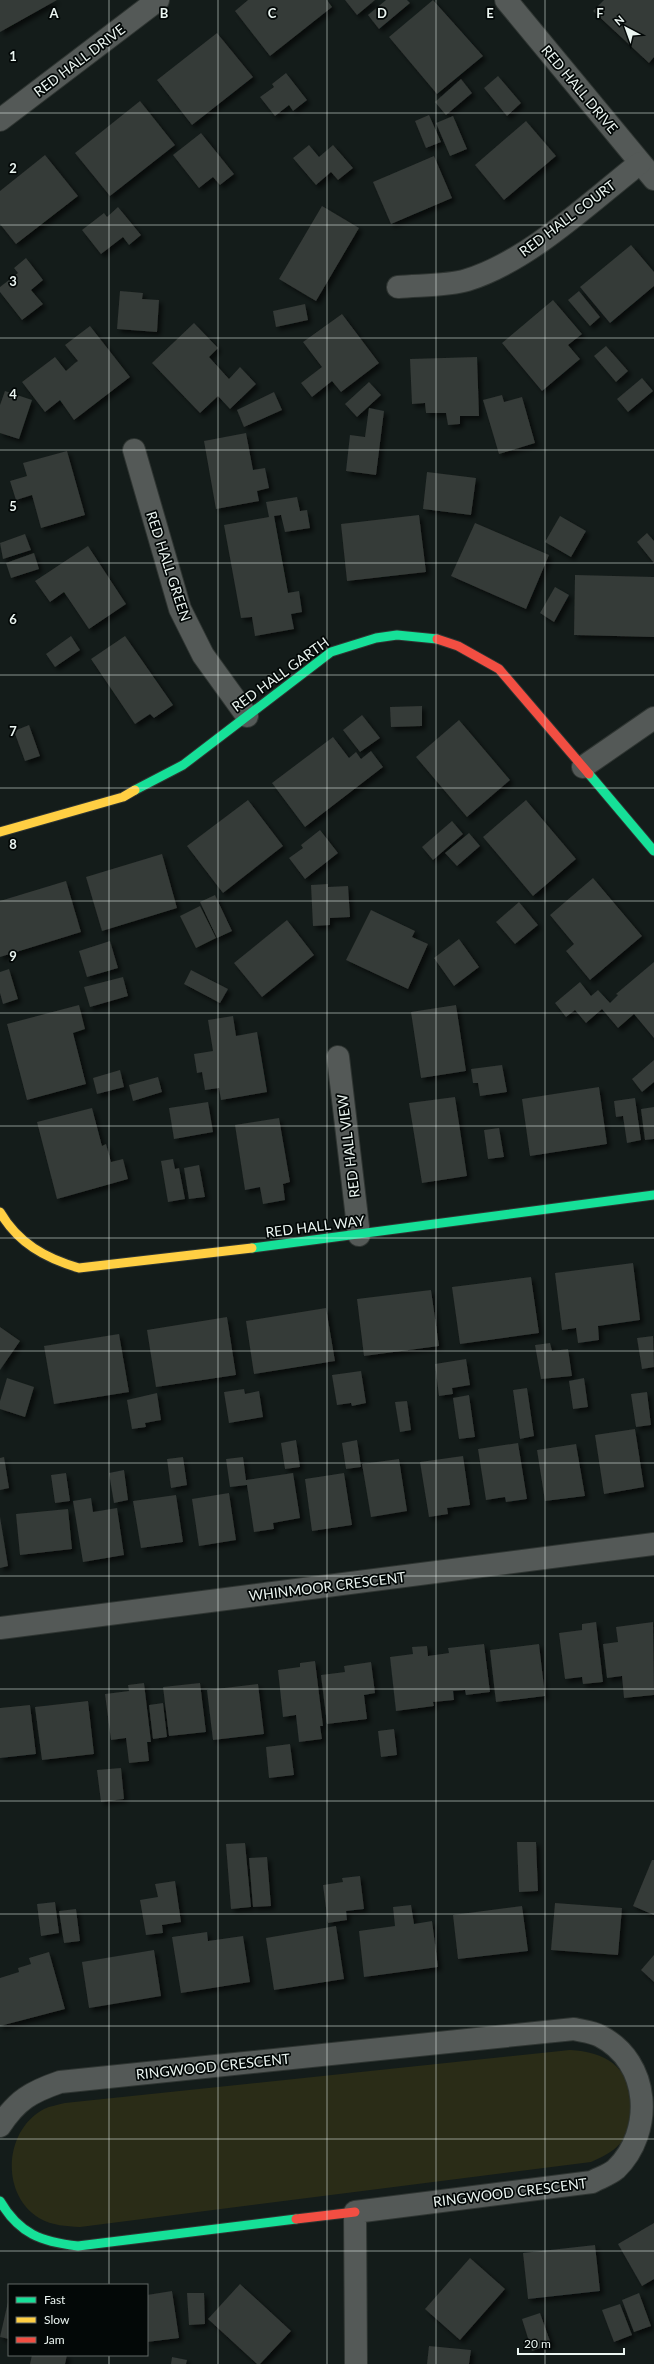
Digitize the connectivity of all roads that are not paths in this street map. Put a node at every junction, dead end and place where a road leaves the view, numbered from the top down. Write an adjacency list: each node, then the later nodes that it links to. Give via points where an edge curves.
1 (158, 0): 3 (street, RED HALL DRIVE)
2 (506, 0): 4 (street, RED HALL DRIVE)
3 (0, 120)
4 (647, 171): 5 (street, RED HALL COURT, via 533,247 501,265 467,280)
5 (398, 287)
6 (134, 450): 7 (street, RED HALL GREEN, via 180,608 203,655)
7 (246, 716): 9 (street, RED HALL GARTH, via 331,652 355,641 379,635 430,636 455,643 499,669); 10 (street, RED HALL GARTH, via 183,765 123,798)
8 (654, 718): 9 (street)
9 (583, 766): 11 (street, RED HALL GARTH)
10 (0, 832)
11 (654, 851)
12 (338, 1057): 15 (street, RED HALL VIEW)
13 (654, 1195): 15 (street, RED HALL WAY)
14 (0, 1212): 15 (street, RED HALL WAY, via 16,1234 34,1250 55,1262 79,1268)
15 (359, 1235)
16 (654, 1544): 17 (street, WHINMOOR CRESCENT)
17 (0, 1628)
18 (0, 2126): 20 (street, RINGWOOD CRESCENT, via 12,2108 34,2091 60,2082 574,2029 600,2035 622,2051 638,2072 645,2098 644,2124 634,2150 615,2170 592,2182)
19 (0, 2201): 20 (street, RINGWOOD CRESCENT, via 5,2212 25,2231 50,2243 78,2246)
20 (355, 2212): 21 (street)
21 (356, 2364)

